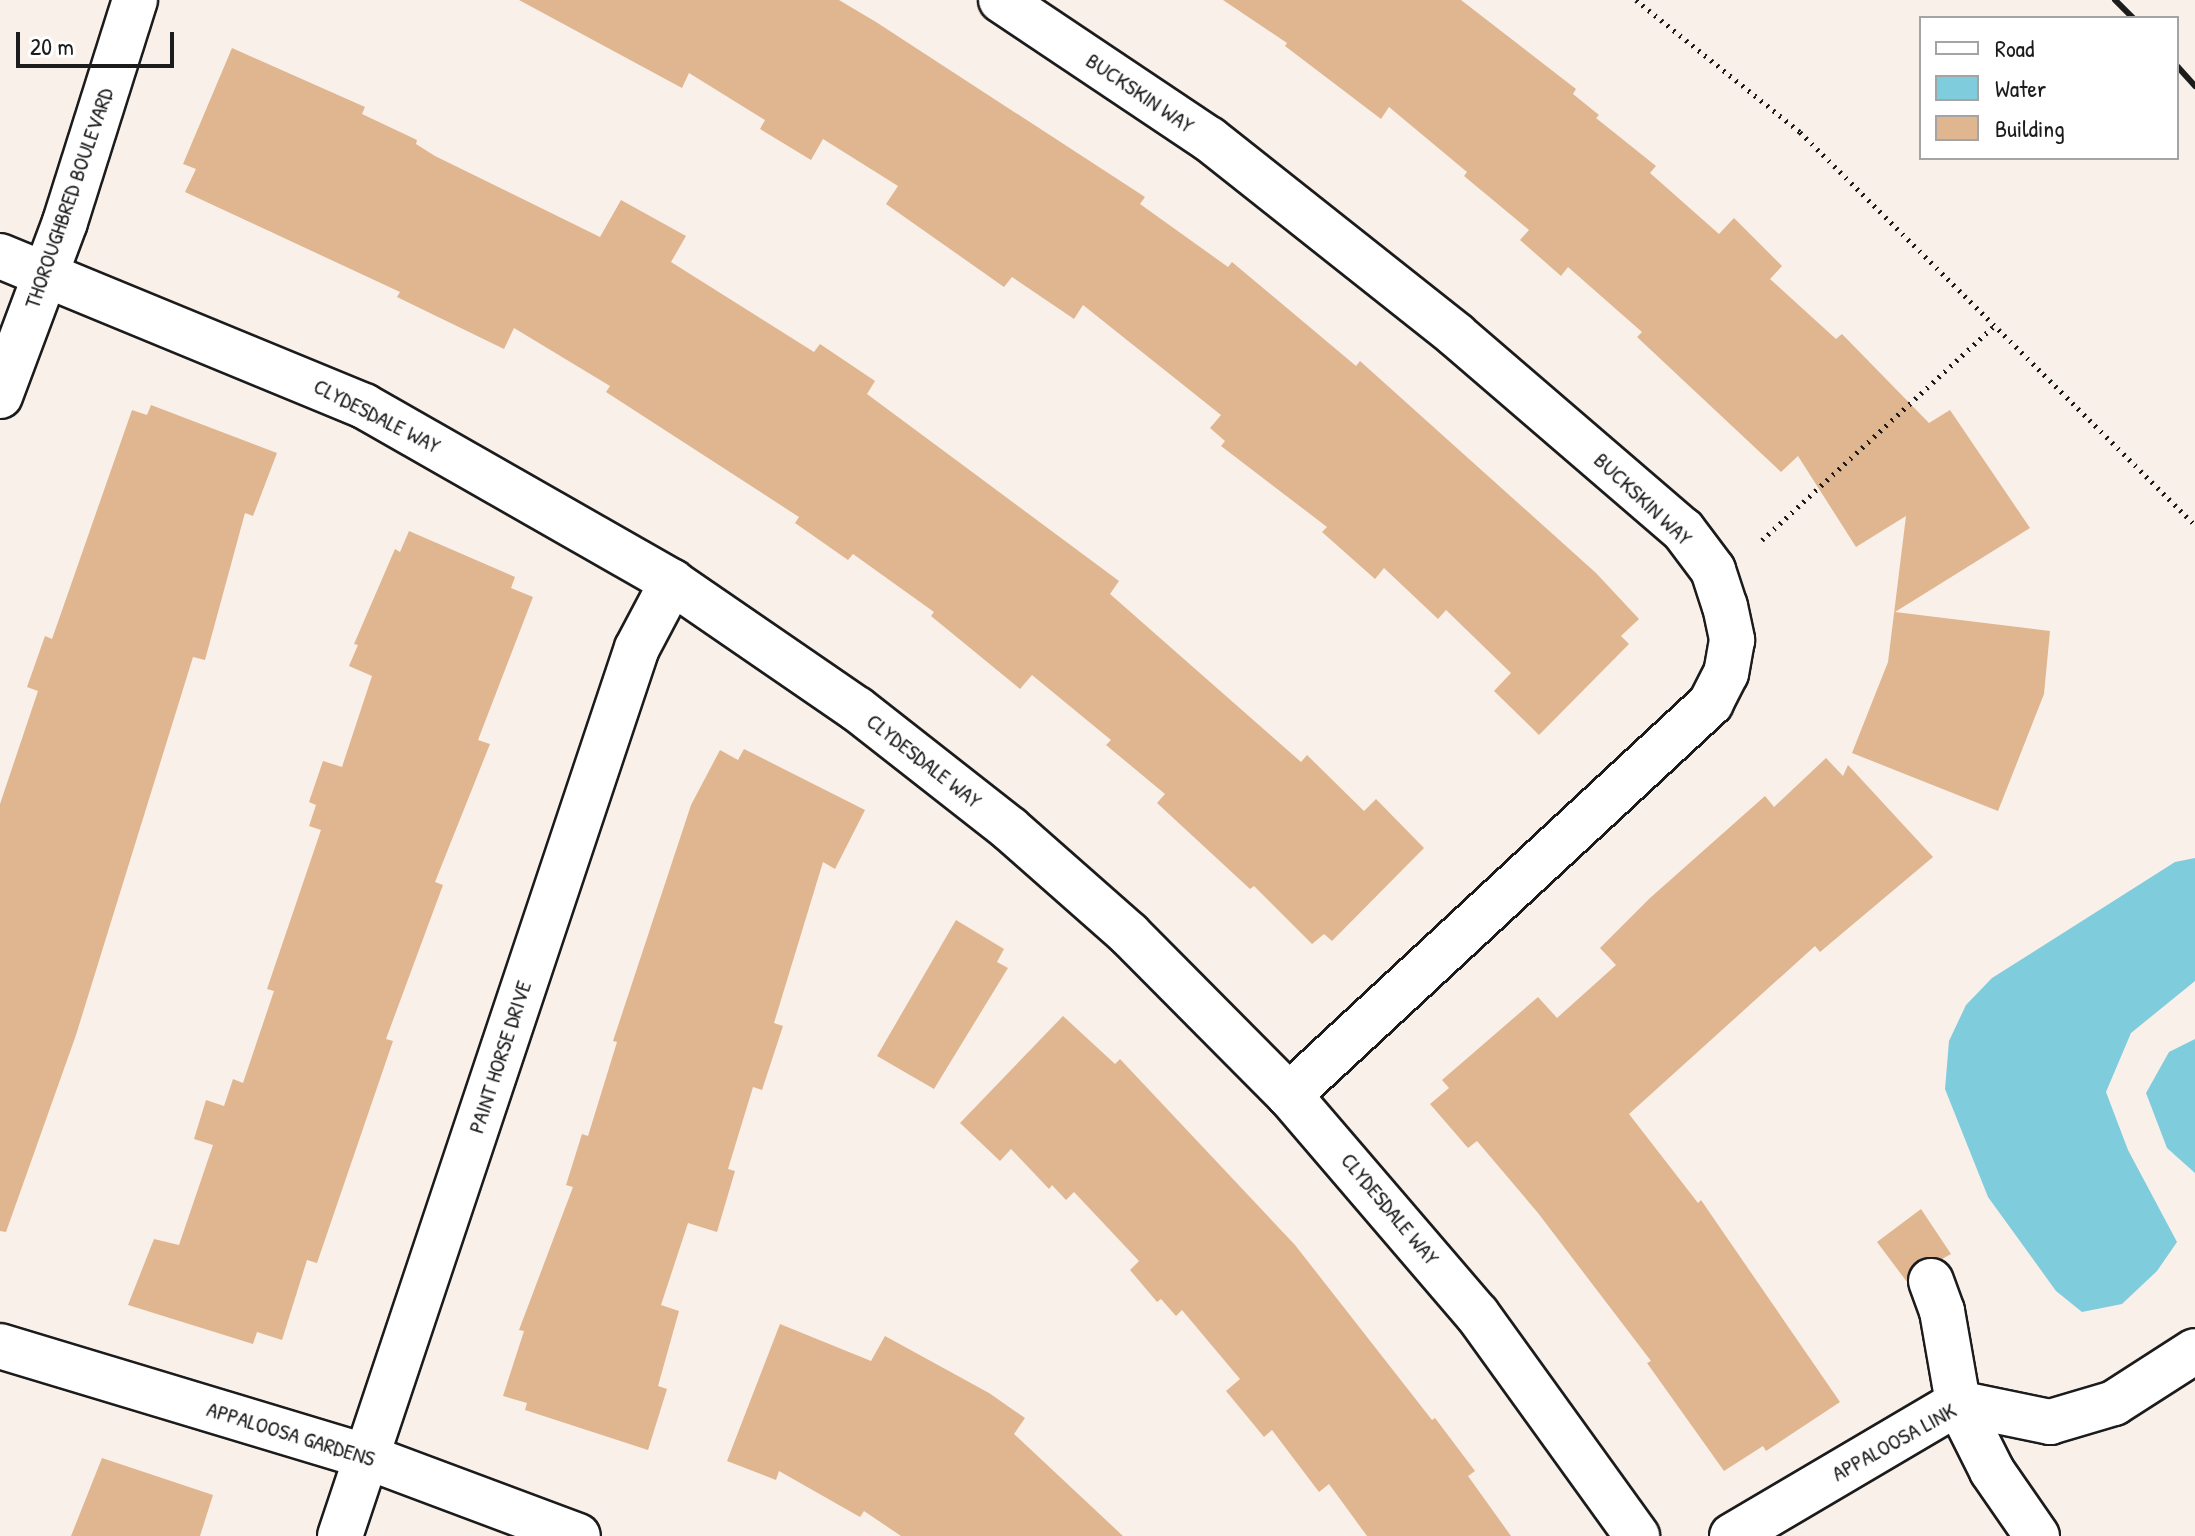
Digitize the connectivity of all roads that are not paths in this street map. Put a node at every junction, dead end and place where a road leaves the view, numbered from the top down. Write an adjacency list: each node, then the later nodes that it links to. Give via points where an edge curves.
1 (135, 0): 4 (street, THOROUGHBRED BOULEVARD, via 65,222)
2 (1001, 0): 7 (street, BUCKSKIN WAY, via 1209,139 1456,335 1683,530 1713,570 1725,606 1732,640 1726,673 1711,703)
3 (0, 256): 4 (street, CLYDESDALE WAY)
4 (44, 270): 5 (street, THOROUGHBRED BOULEVARD); 6 (street, CLYDESDALE WAY, via 364,406)
5 (0, 396)
6 (672, 582): 7 (street, CLYDESDALE WAY, via 857,709 1010,829 1129,934); 12 (street, PAINT HORSE DRIVE, via 637,648)
7 (1289, 1095): 15 (street, CLYDESDALE WAY, via 1477,1314)
8 (1931, 1281): 11 (street, via 1942,1311)
9 (0, 1346): 12 (street, APPALOOSA GARDENS)
10 (2195, 1351): 11 (street, APPALOOSA LINK, via 2114,1403 2050,1422)
11 (1958, 1403): 16 (street, APPALOOSA LINK); 17 (street, via 1992,1471)
12 (367, 1457): 13 (street, PAINT HORSE DRIVE); 14 (street, APPALOOSA GARDENS)
13 (340, 1536)
14 (578, 1536)
15 (1637, 1536)
16 (1732, 1536)
17 (2037, 1536)

